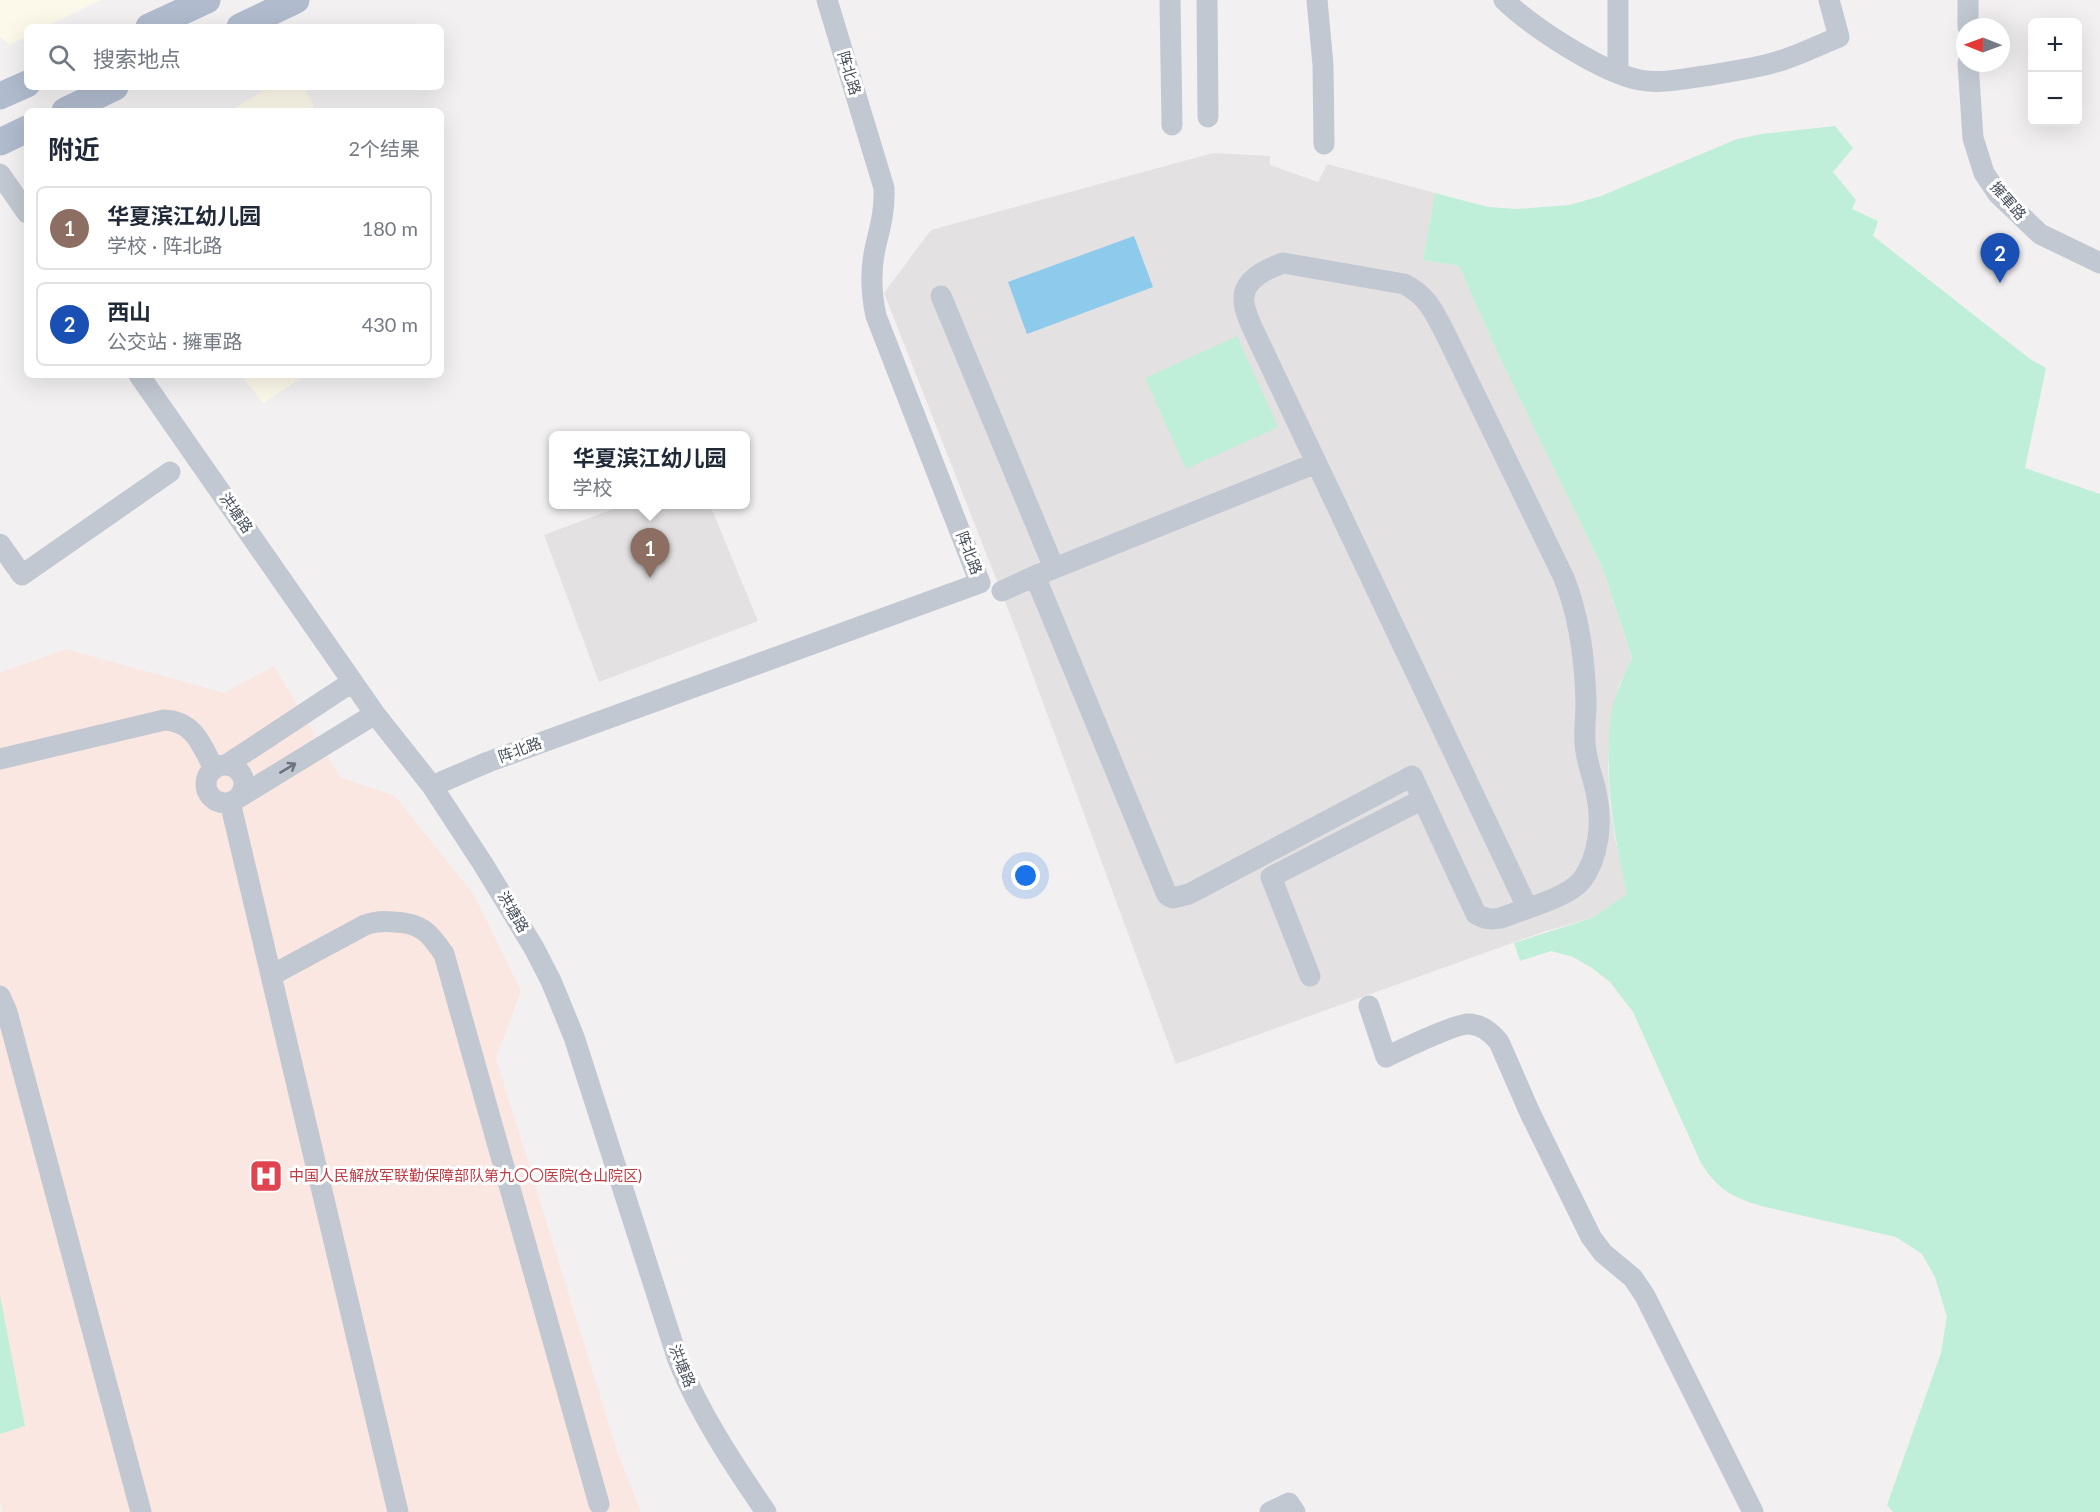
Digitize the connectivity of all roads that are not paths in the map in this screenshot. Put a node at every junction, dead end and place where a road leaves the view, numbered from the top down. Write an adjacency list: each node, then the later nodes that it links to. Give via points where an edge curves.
1 (207, 0): 12 (main road)
2 (296, 0): 13 (main road)
3 (826, 0): 39 (street, 阵北路, via 884,188 885,206 871,273 876,316 980,583)
4 (1170, 0): 21 (street)
5 (1207, 0): 20 (street)
6 (1317, 0): 24 (street)
7 (1503, 0): 15 (street, via 1557,40)
8 (1618, 0): 15 (street)
9 (1828, 0): 15 (street, via 1839,37 1778,62 1672,81 1640,80)
10 (1968, 0): 11 (street)
11 (1968, 18)
12 (155, 24)
13 (246, 24)
14 (1969, 72): 27 (street, 擁軍路, via 1973,138 1984,173 1998,194 2040,234)
15 (1618, 73)
16 (24, 85): 18 (main road)
17 (108, 90): 19 (main road)
18 (0, 96)
19 (70, 108)
20 (1208, 117)
21 (1172, 124)
22 (24, 130): 23 (main road)
23 (0, 142)
24 (1324, 144)
25 (0, 174): 26 (street)
26 (24, 209)
27 (2100, 263)
28 (941, 296): 33 (street)
29 (141, 378): 35 (street, 洪塘路)
30 (1316, 463): 33 (street); 44 (street); 44 (street, via 1251,325 1244,300 1257,275 1283,263 1404,284 1422,295 1451,345 1573,601 1582,646 1585,742 1600,815 1599,832 1583,879 1564,894)
31 (170, 472): 32 (street, via 22,575)
32 (0, 544)
33 (1044, 572): 34 (street); 42 (street, via 1167,895 1173,898 1189,894)
34 (1002, 591)
35 (352, 682): 36 (street, 洪塘路); 38 (street)
36 (375, 714): 39 (street, 洪塘路); 41 (street, one-way to 36)
37 (0, 759): 38 (street, via 164,720 192,730)
38 (220, 767): 41 (street, via 237,770 243,780); 41 (street, via 207,779 207,791 214,801)
39 (432, 786): 52 (street, 洪塘路, via 517,918 563,1007 678,1360 716,1434)
40 (1423, 799): 42 (street, via 1412,776); 43 (street); 44 (street, via 1476,914 1491,920)
41 (234, 800): 45 (street)
42 (1332, 819): 43 (street)
43 (1342, 841): 46 (street, via 1271,877)
44 (1527, 907)
45 (272, 975): 49 (street, via 375,921 419,926 444,954); 51 (street)
46 (1311, 976)
47 (0, 996): 50 (street)
48 (1369, 1006): 55 (street, via 1386,1057 1465,1024 1484,1028 1499,1042 1591,1237 1603,1253 1633,1278 1645,1296)
49 (598, 1504)
50 (141, 1512)
51 (398, 1512)
52 (766, 1512)
53 (1270, 1512): 54 (street, via 1289,1503)
54 (1295, 1512)
55 (1753, 1512)

